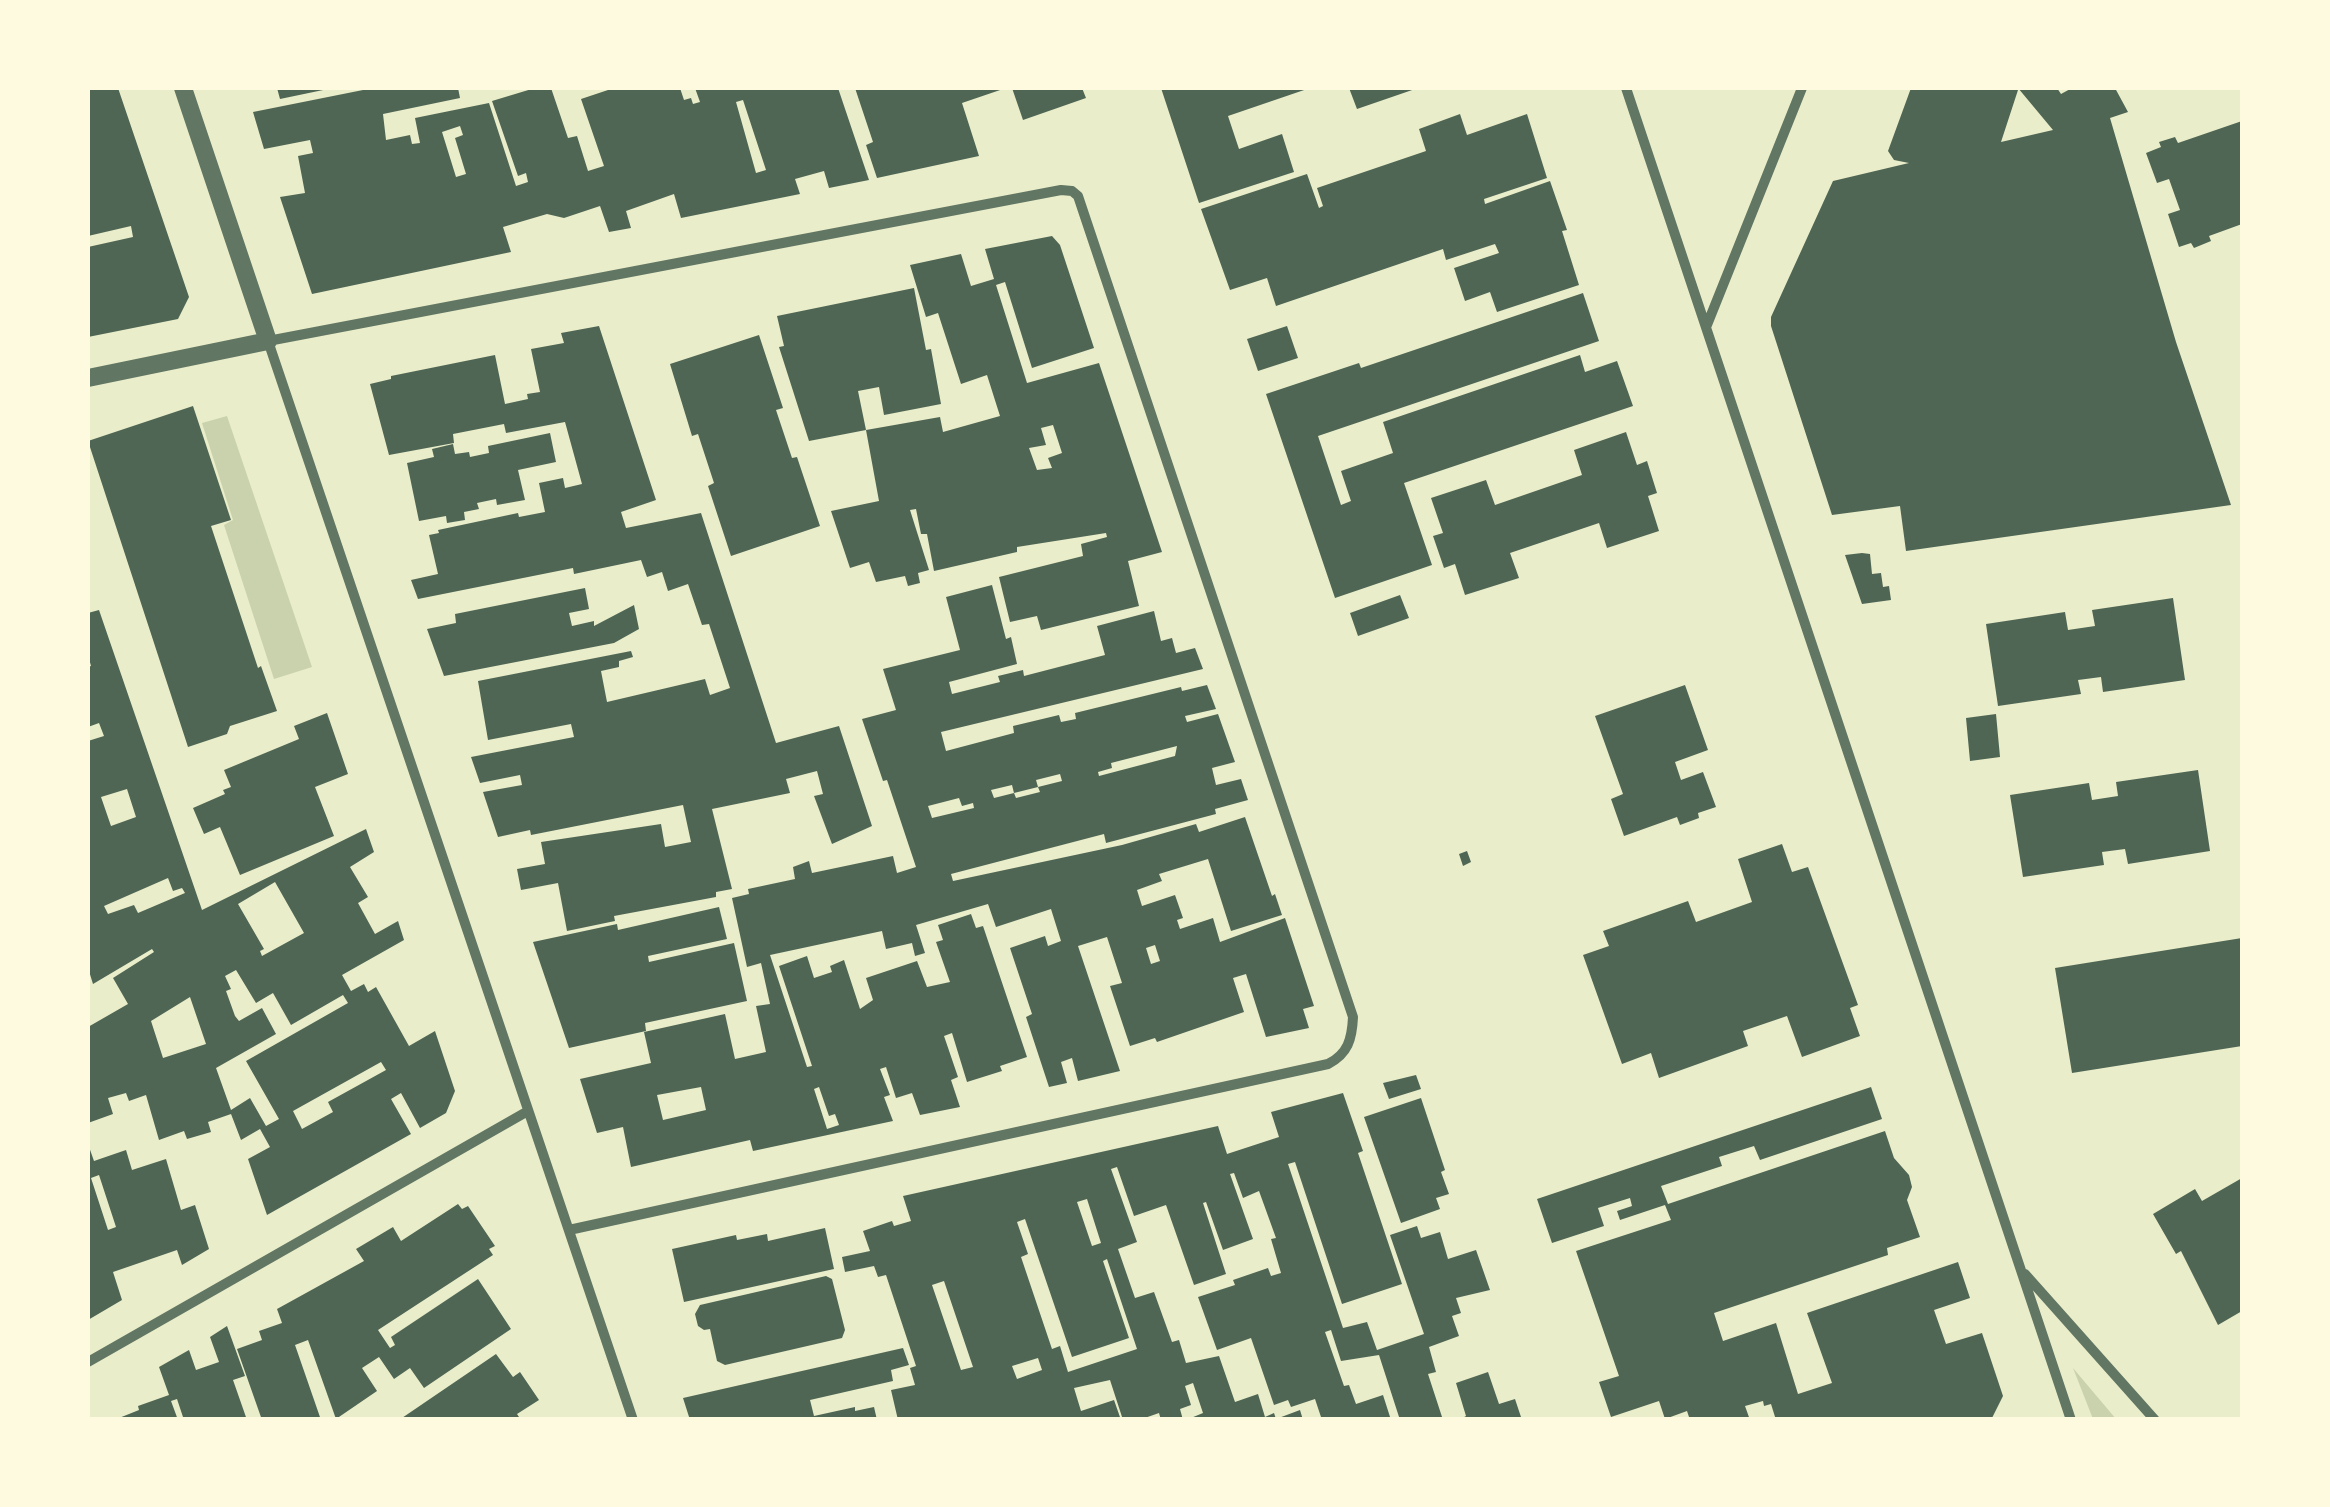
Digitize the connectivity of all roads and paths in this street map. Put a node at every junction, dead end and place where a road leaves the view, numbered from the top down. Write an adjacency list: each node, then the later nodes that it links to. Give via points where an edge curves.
1 (183, 88): 5 (street)
2 (1626, 88): 4 (street)
3 (1802, 88): 4 (street)
4 (1706, 325): 9 (street)
5 (268, 342): 6 (street); 7 (street); 8 (street, via 1060,190 1078,196 1353,1017 1348,1047 1328,1064)
6 (88, 378)
7 (528, 1111): 8 (street); 10 (street)
8 (570, 1230): 12 (street)
9 (2021, 1270): 11 (street); 13 (street)
10 (88, 1362)
11 (2069, 1419)
12 (634, 1420)
13 (2156, 1420)

